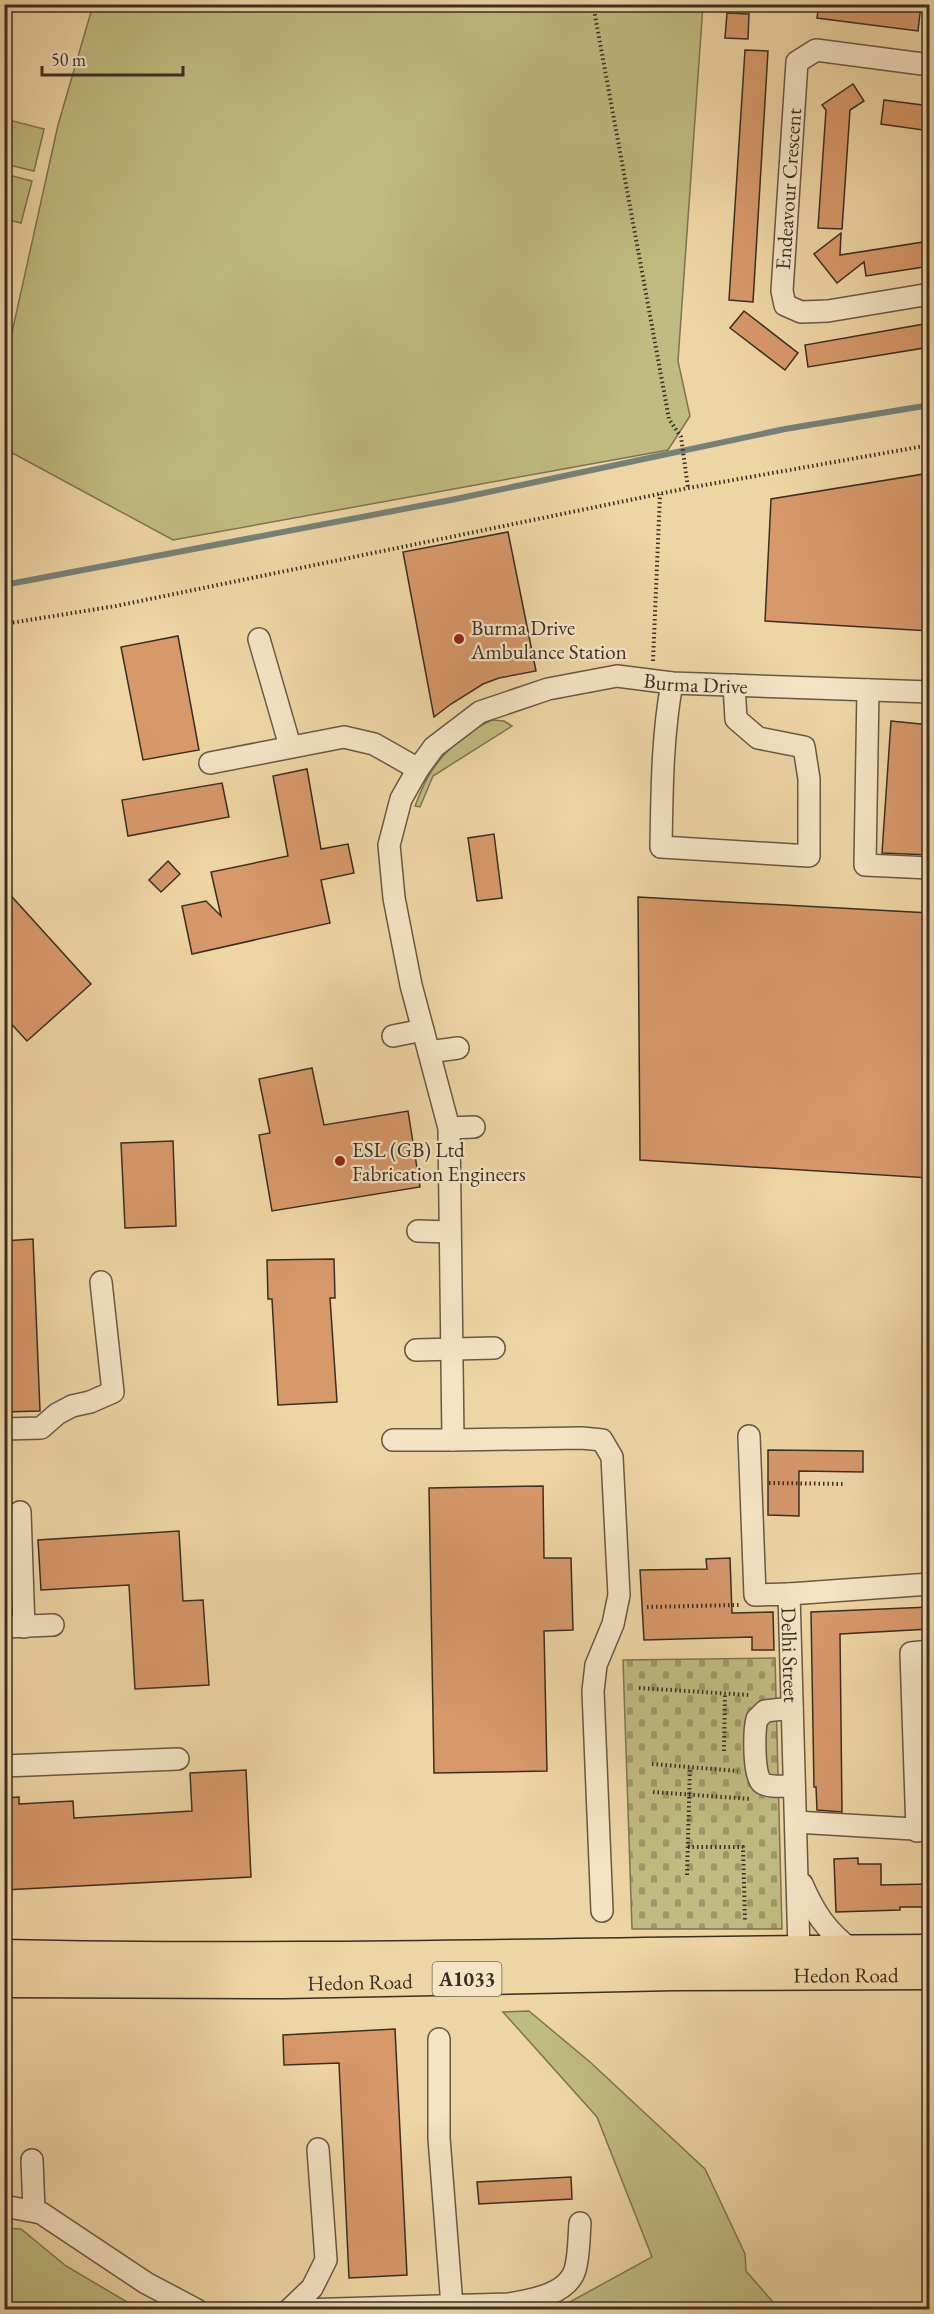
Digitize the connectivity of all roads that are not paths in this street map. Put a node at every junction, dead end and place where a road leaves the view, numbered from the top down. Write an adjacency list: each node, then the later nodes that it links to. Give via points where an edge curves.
1 (930, 64): 2 (street, Endeavour Crescent, via 816,50 797,62 782,291 785,305 801,312)
2 (930, 294)
3 (259, 639): 8 (street)
4 (662, 682): 5 (street, Burma Drive); 5 (street, via 666,715 661,847 809,856 809,779 804,747 758,738 736,719); 10 (street, Burma Drive, via 616,676 548,689 480,712 434,747)
5 (734, 686): 6 (street, Burma Drive)
6 (868, 690): 7 (street, Burma Drive); 11 (street, via 865,865)
7 (930, 692)
8 (290, 746): 9 (street); 10 (street, via 344,737 374,744)
9 (210, 763)
10 (418, 769): 12 (street, Burma Drive, via 401,799 388,845 394,898)
11 (930, 868)
12 (423, 1030): 13 (street); 15 (street, Burma Drive)
13 (393, 1036)
14 (458, 1048): 15 (street)
15 (429, 1052): 17 (street, Burma Drive)
16 (474, 1127): 17 (street)
17 (449, 1128): 19 (street, Burma Drive)
18 (418, 1231): 19 (street)
19 (450, 1232): 22 (street, Burma Drive)
20 (101, 1282): 24 (street, via 113,1392 72,1406 41,1428)
21 (494, 1348): 22 (street)
22 (452, 1349): 23 (street); 27 (street, Burma Drive)
23 (416, 1350)
24 (4, 1429)
25 (749, 1436): 30 (street, Delhi Street, via 754,1595)
26 (393, 1440): 27 (street)
27 (453, 1440): 41 (street, via 602,1440 612,1457 619,1595 613,1624 596,1665 593,1691)
28 (20, 1512): 32 (street)
29 (930, 1584): 30 (street)
30 (789, 1594): 34 (street, Delhi Street)
31 (53, 1625): 32 (street)
32 (14, 1627)
33 (930, 1651): 39 (street, via 910,1653)
34 (792, 1708): 37 (street, Delhi Street); 37 (street, via 769,1710 757,1719 756,1772 765,1785)
35 (178, 1759): 36 (street)
36 (4, 1766)
37 (795, 1786): 38 (street, Delhi Street)
38 (796, 1822): 39 (street); 40 (street, Delhi Street)
39 (923, 1831)
40 (797, 1873): 42 (street, Delhi Street); 43 (street, Delhi Street, via 812,1908 826,1928)
41 (602, 1911)
42 (799, 1950): 43 (highway, Hedon Road / A1033); 45 (highway, Hedon Road / A1033, via 274,1958)
43 (852, 1950): 44 (highway, Hedon Road / A1033)
44 (930, 1950)
45 (4, 1955)
46 (930, 1974): 47 (highway, Hedon Road / A1033)
47 (4, 1983)
48 (439, 2039): 54 (street, via 439,2138)
49 (318, 2149): 56 (street, via 326,2260 312,2288)
50 (32, 2160): 52 (street)
51 (4, 2206): 52 (street)
52 (34, 2211): 55 (street, via 146,2283)
53 (580, 2223): 54 (street, via 576,2269 568,2283 541,2298 509,2304)
54 (452, 2306): 57 (street)
55 (197, 2310)
56 (289, 2310)
57 (300, 2310)

